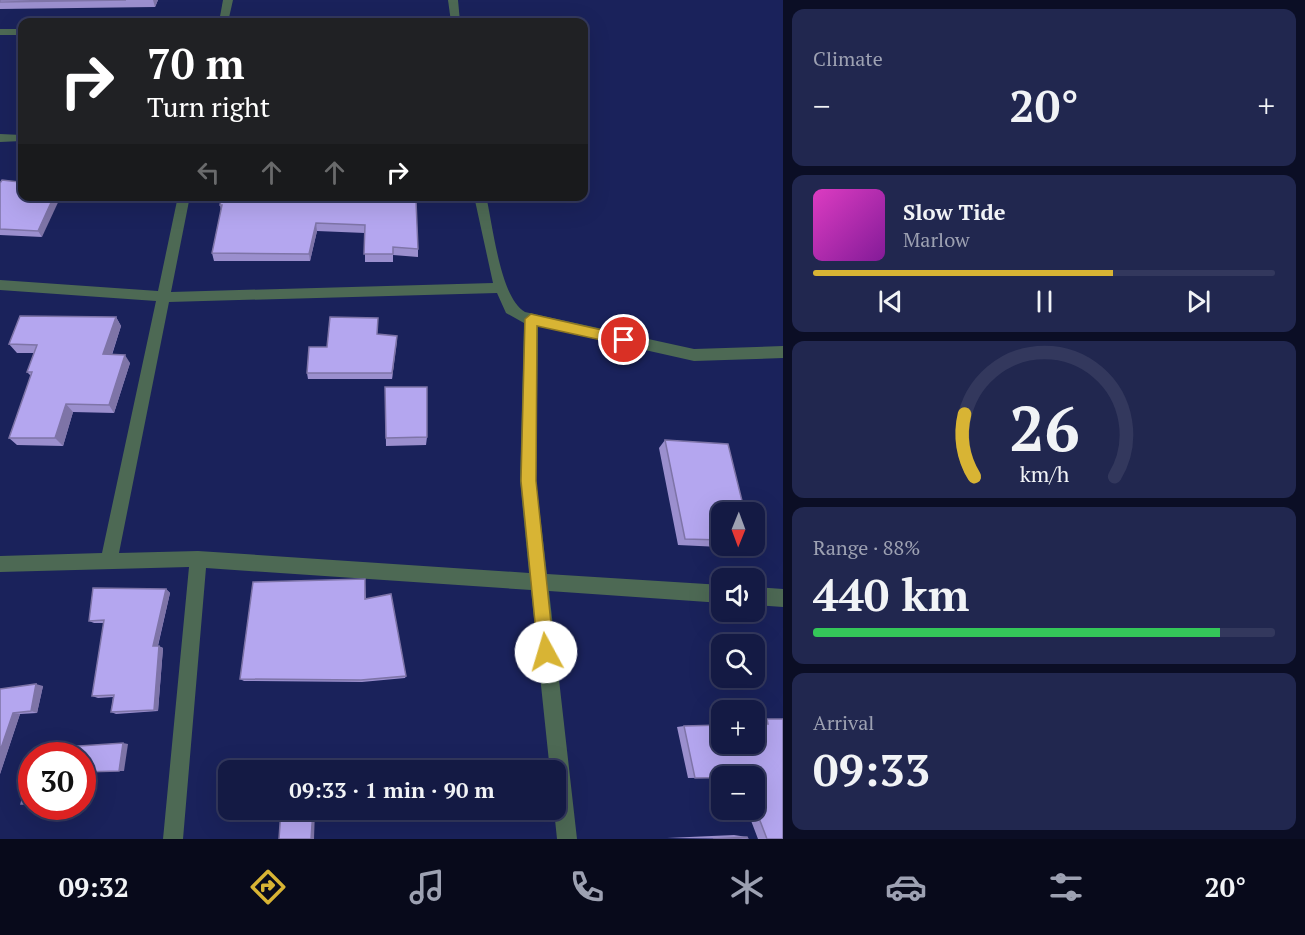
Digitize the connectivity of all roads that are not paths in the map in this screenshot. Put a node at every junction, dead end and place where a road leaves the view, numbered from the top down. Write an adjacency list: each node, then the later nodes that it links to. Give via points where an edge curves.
1 (228, 0): 3 (street)
2 (456, 2): 4 (street)
3 (224, 18)
4 (456, 18)
5 (0, 32): 6 (street)
6 (18, 32)
7 (0, 138): 8 (street)
8 (18, 138)
9 (183, 201): 13 (street)
10 (481, 201): 12 (street)
11 (0, 285): 13 (street)
12 (502, 288): 13 (street); 14 (street, via 511,309)
13 (165, 297): 17 (street)
14 (531, 319): 15 (street, via 694,355); 19 (street, via 528,481)
15 (783, 352)
16 (198, 559): 17 (street); 19 (street); 23 (street)
17 (109, 562): 18 (street)
18 (0, 564)
19 (538, 582): 20 (street); 24 (street)
20 (711, 593)
21 (765, 597): 22 (street)
22 (783, 598)
23 (173, 839)
24 (567, 839)

